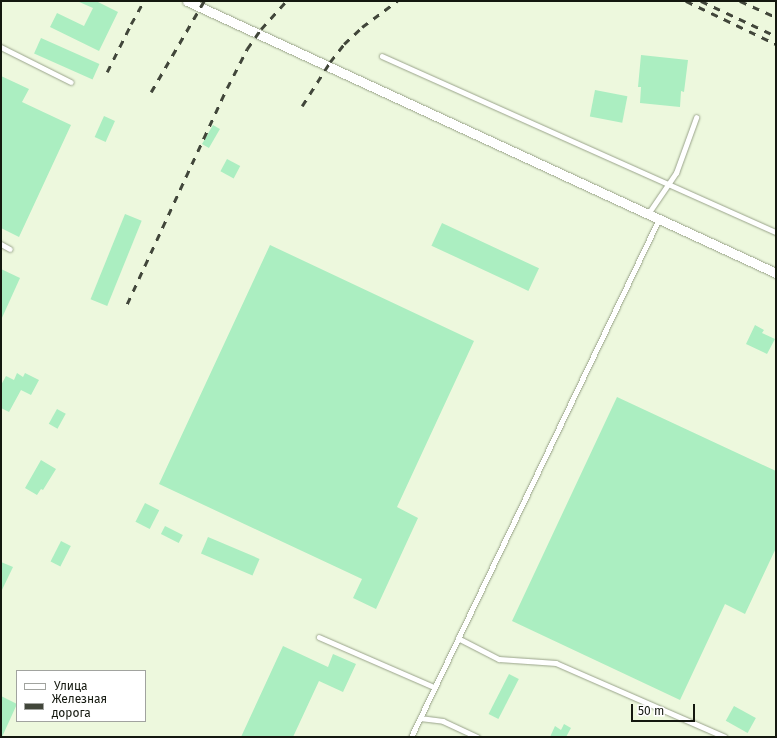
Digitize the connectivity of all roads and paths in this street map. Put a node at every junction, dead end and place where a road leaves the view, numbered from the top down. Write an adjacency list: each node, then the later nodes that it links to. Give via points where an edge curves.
1 (187, 1): 7 (street)
2 (1, 47): 4 (lane)
3 (382, 56): 6 (lane)
4 (71, 82)
5 (696, 118): 6 (lane, via 676,173)
6 (669, 185): 7 (lane); 9 (lane)
7 (648, 214): 8 (street)
8 (659, 219): 12 (street); 14 (lane)
9 (776, 232)
10 (1, 244): 11 (lane)
11 (10, 249)
12 (776, 273)
13 (319, 637): 15 (lane)
14 (458, 638): 15 (lane); 19 (lane, via 499,659 556,664)
15 (434, 687): 16 (lane)
16 (420, 718): 17 (lane); 18 (lane, via 443,721)
17 (411, 737)
18 (478, 737)
19 (724, 737)

